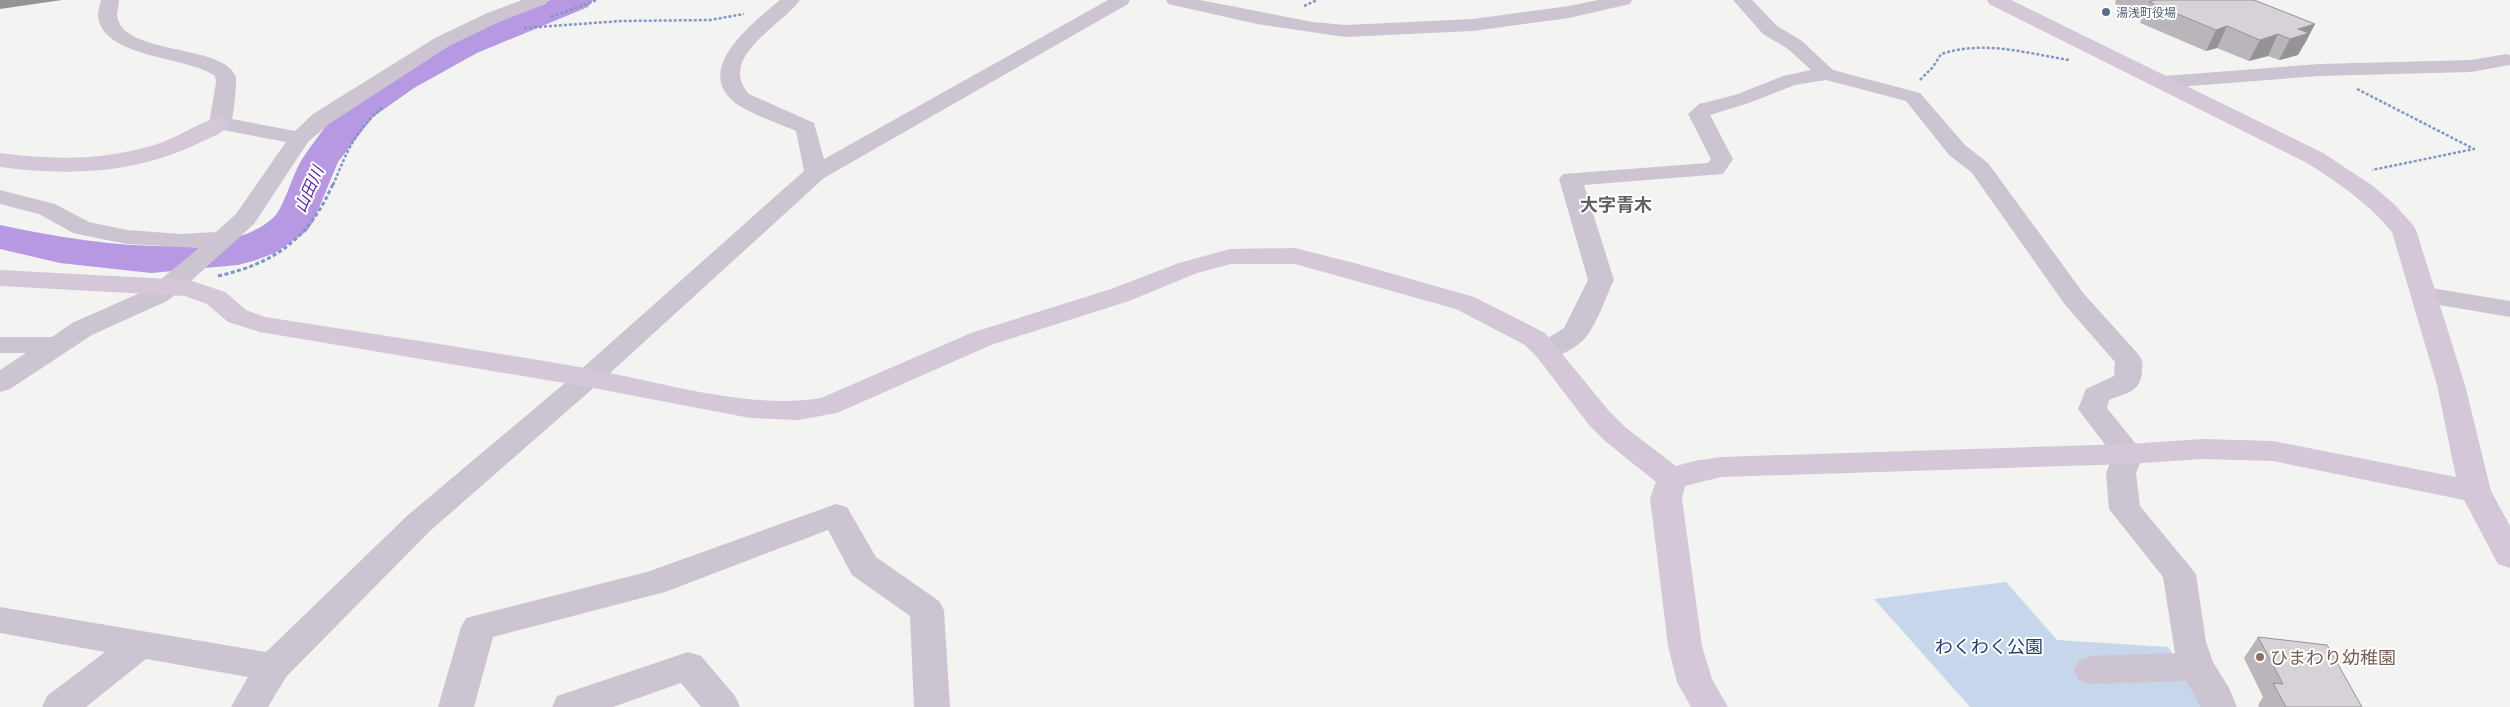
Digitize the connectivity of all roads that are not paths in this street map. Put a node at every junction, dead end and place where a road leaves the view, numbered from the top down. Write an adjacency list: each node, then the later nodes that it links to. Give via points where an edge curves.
1 (110, 0): 12 (street, via 110,23 127,41 210,64 224,73 227,85)
2 (539, 0): 13 (street, via 442,42 321,119)
3 (791, 0): 15 (street, via 744,43 733,62 729,82 742,98 806,128)
4 (1121, 0): 15 (street)
5 (1174, 0): 6 (street, via 1284,23 1345,31 1473,25 1569,12)
6 (1623, 0)
7 (1742, 0): 10 (street, via 1770,30 1795,45)
8 (1996, 0): 11 (street)
9 (2506, 60): 11 (street, via 2472,66 2319,70)
10 (1826, 74): 24 (street, via 1790,80 1742,99 1706,108 1699,114 1722,159 1715,169 1571,179 1602,280 1575,333); 27 (street, via 1913,97 1957,150 1980,168 2075,300 2129,361 2128,381 2096,395 2092,409)
11 (2164, 82): 20 (street, via 2342,176 2380,203 2404,230)
12 (220, 123): 13 (street); 14 (street, via 192,138 103,162 72,166)
13 (300, 138): 17 (street, via 245,219)
14 (0, 160)
15 (816, 173): 25 (street)
16 (0, 197): 17 (street, via 47,209 82,228 100,232 127,237)
17 (218, 242): 19 (street)
18 (0, 278): 19 (street)
19 (177, 282): 23 (street, via 158,295 94,322); 25 (street, via 216,298 237,316 260,324)
20 (2425, 295): 21 (street); 29 (street, via 2451,385)
21 (2510, 310)
22 (0, 345): 23 (street)
23 (58, 345): 26 (street)
24 (1547, 351): 25 (street, via 1535,339 1466,303 1321,262 1270,255 1230,257 1188,268 1120,295 981,339 811,410 750,409); 28 (street, via 1610,429 1632,450)
25 (588, 378): 34 (street, via 419,524)
26 (0, 383)
27 (2129, 454): 28 (street, via 1721,467 1694,471); 29 (street, via 2203,449 2273,451); 33 (street, via 2121,473 2124,509 2179,574 2189,642)
28 (1672, 479): 42 (street, via 1666,498 1685,646 1695,682)
29 (2475, 491): 30 (street)
30 (2510, 556)
31 (0, 620): 32 (street)
32 (139, 644): 34 (street); 36 (street)
33 (2196, 666): 35 (street); 43 (street)
34 (273, 667): 37 (street)
35 (2092, 670)
36 (60, 707)
37 (249, 707)
38 (456, 707): 41 (street, via 478,627 653,583 836,515 864,566 927,610)
39 (570, 707): 40 (street, via 688,666)
40 (722, 707)
41 (932, 707)
42 (1710, 707)
43 (2219, 707)

